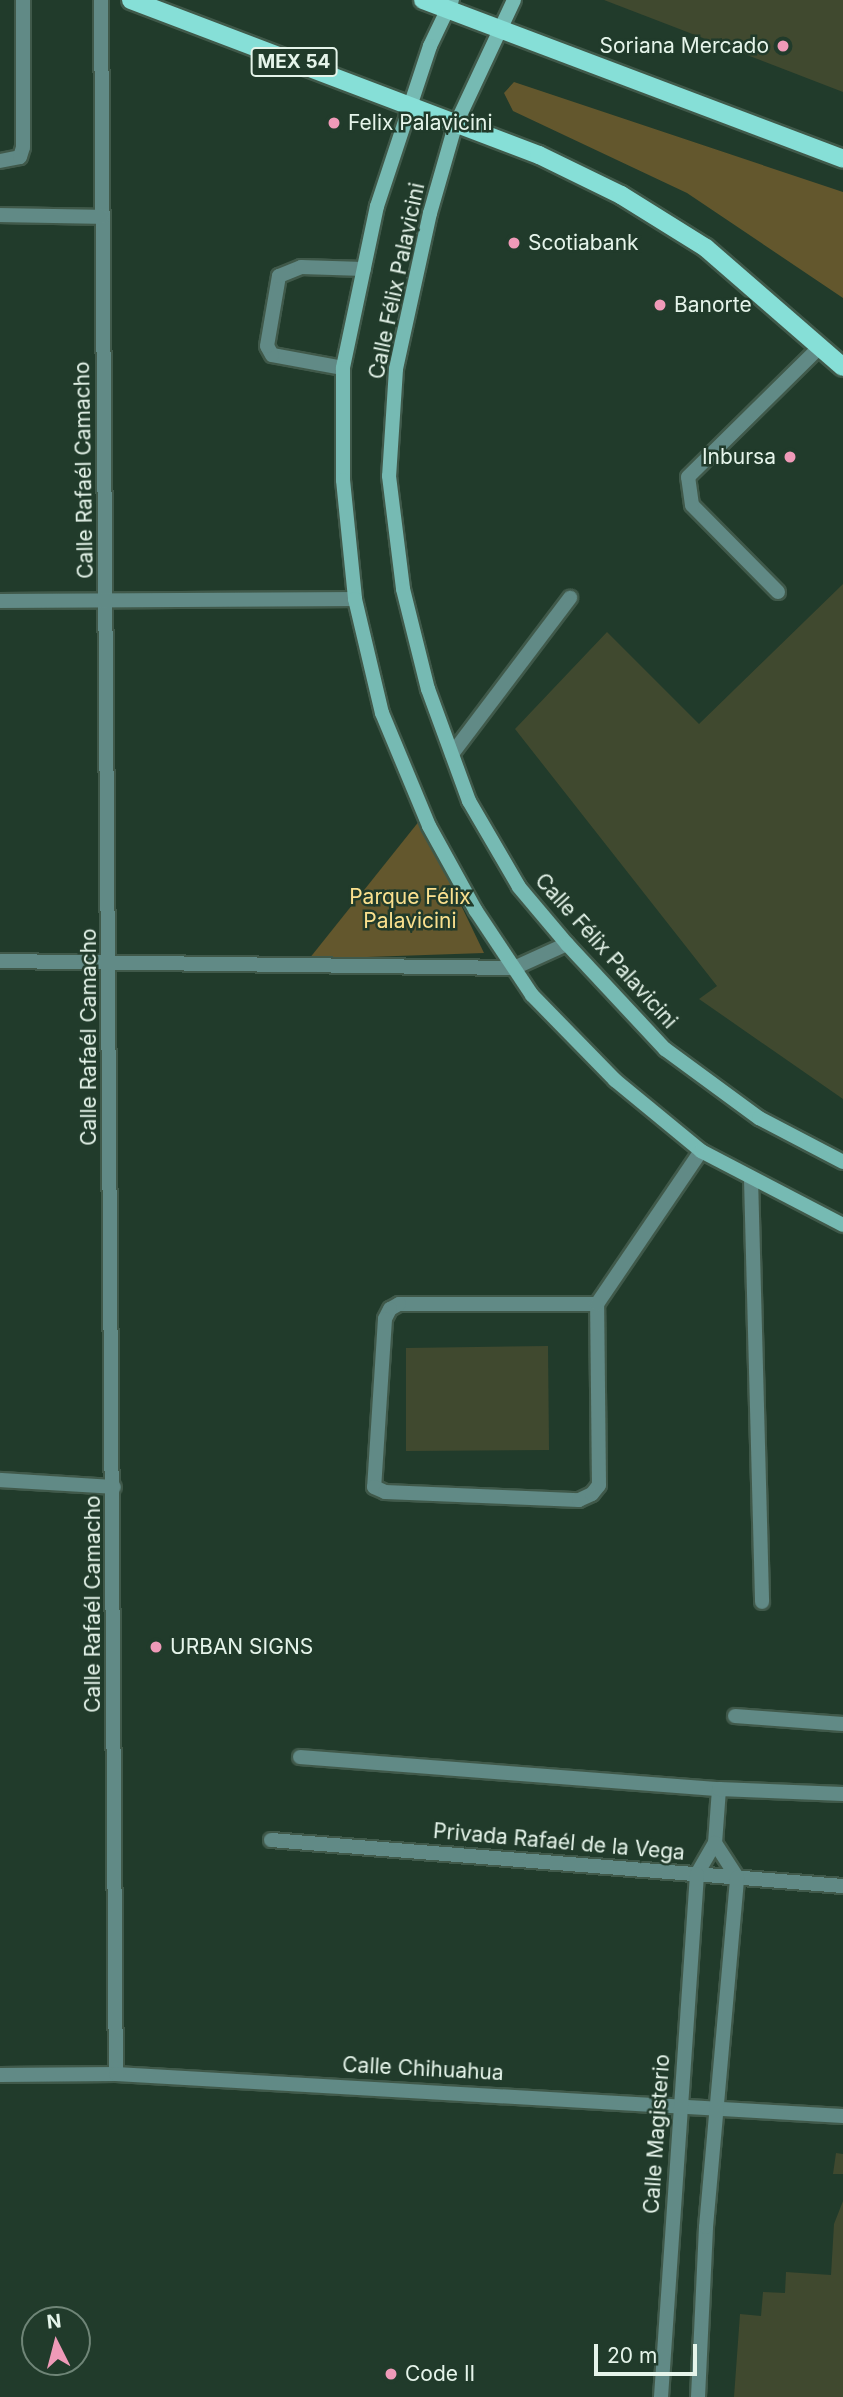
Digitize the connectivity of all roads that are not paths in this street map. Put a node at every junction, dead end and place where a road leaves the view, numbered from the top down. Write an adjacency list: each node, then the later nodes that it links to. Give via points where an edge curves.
1 (23, 0): 11 (street, via 23,147 20,157)
2 (101, 0): 13 (street, Calle Rafaél Camacho)
3 (131, 0): 8 (main road, MEX 54)
4 (423, 0): 6 (main road)
5 (514, 0): 7 (street, Calle Félix Palavicini)
6 (450, 5): 7 (main road); 8 (street, Calle Félix Palavicini)
7 (500, 29): 9 (street, Calle Félix Palavicini); 10 (main road)
8 (410, 106): 9 (main road, MEX 54); 14 (street, Calle Félix Palavicini, via 377,206)
9 (456, 126): 15 (main road, MEX 54, via 539,155 621,195 706,248); 23 (street, Calle Félix Palavicini, via 430,213 396,369 389,476 403,589 428,689)
10 (843, 159)
11 (0, 161)
12 (0, 215): 13 (street)
13 (102, 217): 21 (street, Calle Rafaél Camacho)
14 (364, 269): 17 (street, Calle Félix Palavicini); 17 (street, via 301,267 279,275 267,346 272,355)
15 (820, 347): 16 (main road, MEX 54); 18 (street, via 688,477 691,505)
16 (843, 367)
17 (343, 369): 20 (street, Calle Félix Palavicini, via 343,480)
18 (778, 592)
19 (570, 598): 23 (street)
20 (355, 599): 21 (street); 27 (street, Calle Félix Palavicini, via 383,713 429,826)
21 (106, 600): 22 (street); 26 (street, Calle Rafaél Camacho)
22 (0, 601)
23 (452, 754): 24 (street, Calle Félix Palavicini, via 469,801 519,887)
24 (567, 944): 27 (street); 29 (street, Calle Félix Palavicini, via 665,1049 759,1118)
25 (0, 961): 26 (street)
26 (109, 963): 27 (street); 34 (street, Calle Rafaél Camacho)
27 (514, 968): 28 (street, Calle Félix Palavicini, via 532,995 615,1080)
28 (701, 1151): 30 (street, Calle Félix Palavicini); 32 (street)
29 (843, 1162)
30 (751, 1178): 31 (street, Calle Félix Palavicini); 35 (street)
31 (843, 1225)
32 (597, 1304): 32 (street, via 599,1485 592,1494 579,1500 385,1492 374,1487 385,1319 390,1309 399,1304)
33 (0, 1480): 34 (street)
34 (114, 1487): 46 (street, Calle Rafaél Camacho)
35 (762, 1602)
36 (735, 1716): 37 (street)
37 (843, 1724)
38 (300, 1757): 39 (street)
39 (719, 1789): 40 (street); 42 (street)
40 (843, 1794)
41 (271, 1840): 43 (street, Privada Rafaél de la Vega)
42 (715, 1843): 43 (street); 44 (street)
43 (697, 1874): 44 (street, Privada Rafaél de la Vega); 48 (street, Calle Magisterio)
44 (737, 1877): 45 (street, Privada Rafaél de la Vega); 49 (street)
45 (843, 1886)
46 (116, 2074): 47 (street, Calle Chihuahua); 48 (street, Calle Chihuahua)
47 (0, 2075)
48 (680, 2104): 49 (street, Calle Chihuahua); 51 (street, Calle Magisterio)
49 (716, 2107): 50 (street, Calle Chihuahua); 52 (street)
50 (843, 2116)
51 (662, 2397)
52 (698, 2397)

